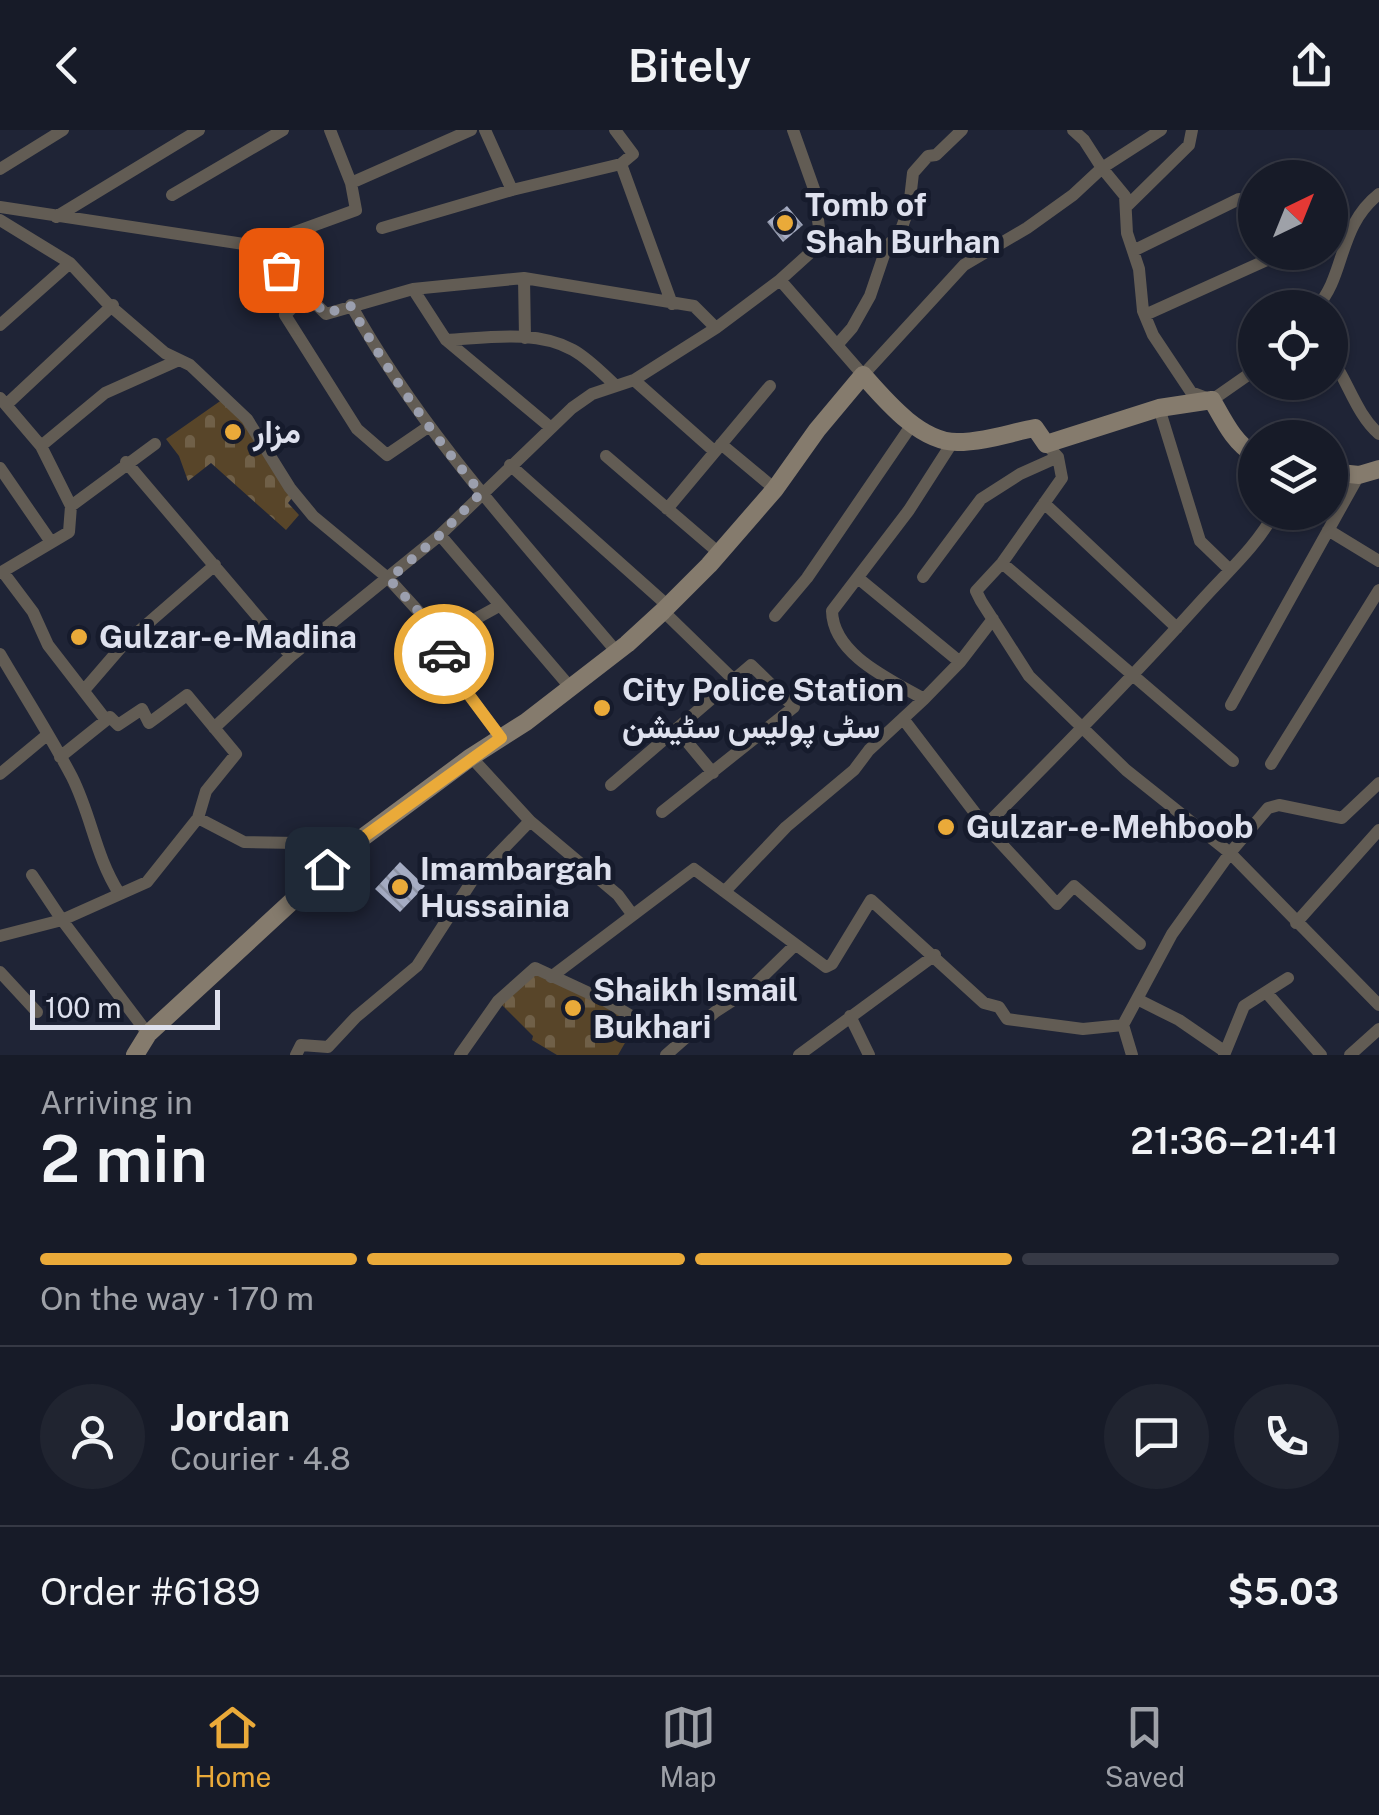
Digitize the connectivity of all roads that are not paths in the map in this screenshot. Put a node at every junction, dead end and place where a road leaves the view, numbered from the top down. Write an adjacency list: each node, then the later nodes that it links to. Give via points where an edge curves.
1 (62, 130): 13 (street)
2 (199, 130): 23 (street)
3 (283, 130): 19 (street)
4 (330, 130): 16 (street)
5 (471, 130): 16 (street)
6 (485, 130): 17 (street)
7 (615, 130): 14 (street, via 633,154)
8 (794, 130): 31 (street, via 814,188 821,243)
9 (962, 130): 43 (street, via 913,173 899,234)
10 (1072, 130): 15 (street)
11 (1161, 130): 15 (street)
12 (1192, 130): 21 (street, via 1189,145)
13 (1, 164)
14 (621, 164): 17 (street); 35 (street)
15 (1102, 168): 21 (street); 45 (street, via 1073,195 964,265)
16 (350, 183): 26 (street, via 356,210)
17 (512, 190): 25 (street)
18 (1379, 194): 33 (street, via 1346,235)
19 (172, 195)
20 (1238, 200): 27 (street)
21 (1126, 206): 27 (street)
22 (0, 208): 23 (street)
23 (55, 218): 26 (street)
24 (0, 220): 28 (street)
25 (382, 228)
26 (257, 246): 34 (street)
27 (1134, 252): 38 (street)
28 (70, 263): 36 (street); 39 (street)
29 (1245, 270): 38 (street)
30 (524, 278): 32 (street); 35 (street); 41 (street)
31 (780, 280): 40 (street); 43 (street)
32 (414, 289): 37 (street); 42 (street)
33 (1328, 290)
34 (306, 295): 37 (street, via 326,314); 56 (street, via 285,315 356,429 387,455)
35 (672, 304): 40 (street, via 694,306)
36 (114, 305): 44 (street); 52 (street)
37 (350, 305): 56 (street)
38 (1145, 315): 51 (street, via 1191,392)
39 (0, 325)
40 (716, 328): 46 (street)
41 (525, 338): 42 (street); 49 (street, via 571,349)
42 (446, 340): 55 (street)
43 (837, 345): 45 (street)
44 (179, 360): 61 (street, via 106,393); 89 (street, via 247,419 313,516)
45 (863, 375): 54 (street); 71 (street)
46 (634, 380): 49 (street); 62 (street)
47 (1238, 382): 51 (street)
48 (1348, 385): 57 (street, via 1365,422)
49 (616, 386): 55 (street, via 592,394)
50 (770, 386): 62 (street)
51 (1212, 400): 53 (street); 58 (street)
52 (3, 402): 61 (street)
53 (1159, 408): 63 (street); 85 (street, via 1200,541)
54 (913, 424): 59 (street); 93 (street)
55 (550, 427): 66 (street)
56 (428, 428): 72 (street)
57 (1379, 434)
58 (1238, 440)
59 (952, 442): 63 (street, via 1035,428); 88 (street)
60 (155, 444): 65 (street)
61 (41, 446): 75 (street)
62 (718, 447): 71 (street); 76 (street)
63 (1052, 450): 74 (street, via 1062,478); 87 (street, via 981,499)
64 (606, 456): 76 (street)
65 (126, 462): 75 (street); 84 (street)
66 (510, 465): 72 (street); 92 (street)
67 (0, 468): 80 (street)
68 (1379, 469): 70 (street)
69 (1348, 474): 70 (street)
70 (1359, 475): 73 (street)
71 (775, 489): 81 (street)
72 (481, 493): 79 (street); 97 (street)
73 (1348, 495)
74 (1044, 503): 83 (street); 95 (street)
75 (72, 506): 80 (street, via 68,532)
76 (667, 509): 81 (street)
77 (1265, 530): 85 (street)
78 (1328, 530): 82 (street); 106 (street)
79 (440, 535): 89 (street); 91 (street)
80 (51, 542): 86 (street)
81 (719, 553): 92 (street)
82 (1379, 561)
83 (1002, 563): 94 (street, via 976,592); 101 (street)
84 (215, 565): 99 (street); 104 (street, via 122,644)
85 (1229, 570): 95 (street)
86 (1, 572): 104 (street)
87 (923, 577)
88 (858, 578): 100 (street); 105 (street, via 832,612 833,626 858,657)
89 (389, 579): 96 (street); 99 (street)
90 (1377, 597): 117 (street)
91 (499, 606): 96 (street); 103 (street)
92 (665, 608): 97 (street); 102 (street)
93 (775, 616)
94 (993, 619): 100 (street); 109 (street, via 1029,676)
95 (1177, 628): 101 (street)
96 (439, 639): 113 (street, via 449,668)
97 (616, 651): 103 (street)
98 (0, 654): 112 (street)
99 (290, 656): 110 (street)
100 (960, 662): 105 (street)
101 (1135, 676): 109 (street); 116 (street)
102 (734, 680): 111 (street); 118 (street, via 750,665 794,707)
103 (570, 687): 113 (street)
104 (85, 689): 107 (street)
105 (924, 700): 108 (street)
106 (1231, 705)
107 (106, 720): 110 (street, via 118,725 142,709 148,722 187,695); 114 (street)
108 (904, 720): 125 (street); 130 (street)
109 (1084, 726): 125 (street); 128 (street, via 1126,770)
110 (214, 728): 123 (street, via 236,754 206,791)
111 (678, 730): 118 (street); 121 (street)
112 (47, 735): 114 (street); 119 (street)
113 (501, 738): 115 (street)
114 (60, 757): 131 (street, via 90,819 102,868)
115 (471, 757): 124 (street); 127 (street)
116 (1233, 760)
117 (1271, 764)
118 (713, 773): 122 (street)
119 (0, 774)
120 (1379, 783): 128 (street, via 1342,818 1268,808)
121 (611, 785)
122 (662, 812)
123 (198, 818): 127 (street, via 244,842); 131 (street, via 147,882)
124 (530, 821): 132 (street); 153 (street, via 472,880 417,966 328,1047 301,1046)
125 (985, 826): 136 (street, via 1057,904 1074,886)
126 (1379, 830): 134 (street)
127 (354, 844): 150 (street)
128 (1230, 853): 134 (street); 143 (street, via 1172,934)
129 (32, 875): 133 (street)
130 (726, 890): 132 (street, via 694,869); 137 (street)
131 (119, 893): 133 (street)
132 (632, 914): 140 (street)
133 (62, 920): 135 (street); 150 (street)
134 (1296, 924): 144 (street)
135 (0, 936)
136 (1140, 944)
137 (795, 946): 138 (street, via 828,967 871,900); 155 (street)
138 (935, 955): 146 (street); 148 (street, via 1008,1018 1083,1029)
139 (0, 972): 145 (street)
140 (551, 977): 147 (street); 154 (street, via 535,968 516,982)
141 (1288, 978): 142 (street)
142 (1266, 992): 151 (street, via 1244,1006); 159 (street)
143 (1137, 999): 148 (street); 151 (street)
144 (1379, 1004)
145 (37, 1012)
146 (850, 1016): 156 (street); 157 (street)
147 (636, 1019)
148 (1123, 1025): 158 (street)
149 (1379, 1029): 160 (street)
150 (148, 1034): 152 (street)
151 (1224, 1053)
152 (135, 1055)
153 (296, 1055)
154 (460, 1055)
155 (666, 1055)
156 (799, 1055)
157 (869, 1055)
158 (1132, 1055)
159 (1321, 1055)
160 (1350, 1055)

